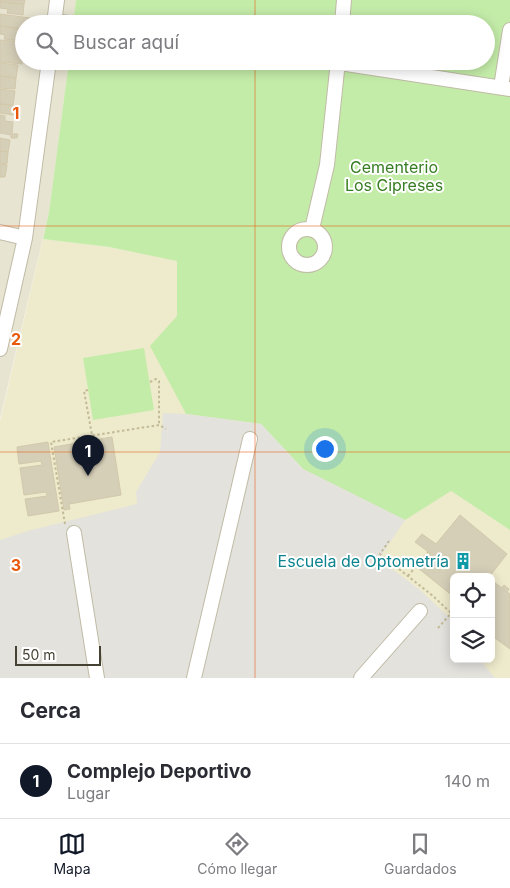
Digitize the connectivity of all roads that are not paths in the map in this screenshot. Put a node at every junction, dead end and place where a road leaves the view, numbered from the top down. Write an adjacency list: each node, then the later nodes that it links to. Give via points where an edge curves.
1 (57, 0): 3 (street)
2 (344, 0): 4 (street)
3 (55, 15)
4 (343, 15)
5 (510, 30): 6 (street)
6 (508, 61): 10 (street)
7 (48, 70): 13 (street)
8 (333, 70): 11 (street, via 327,165)
9 (387, 70): 10 (street)
10 (506, 88)
11 (312, 229)
12 (0, 232): 13 (street)
13 (25, 238): 14 (street)
14 (0, 349)
15 (250, 439): 19 (street)
16 (69, 528): 18 (street)
17 (420, 611): 20 (street)
18 (97, 678)
19 (194, 678)
20 (361, 678)

